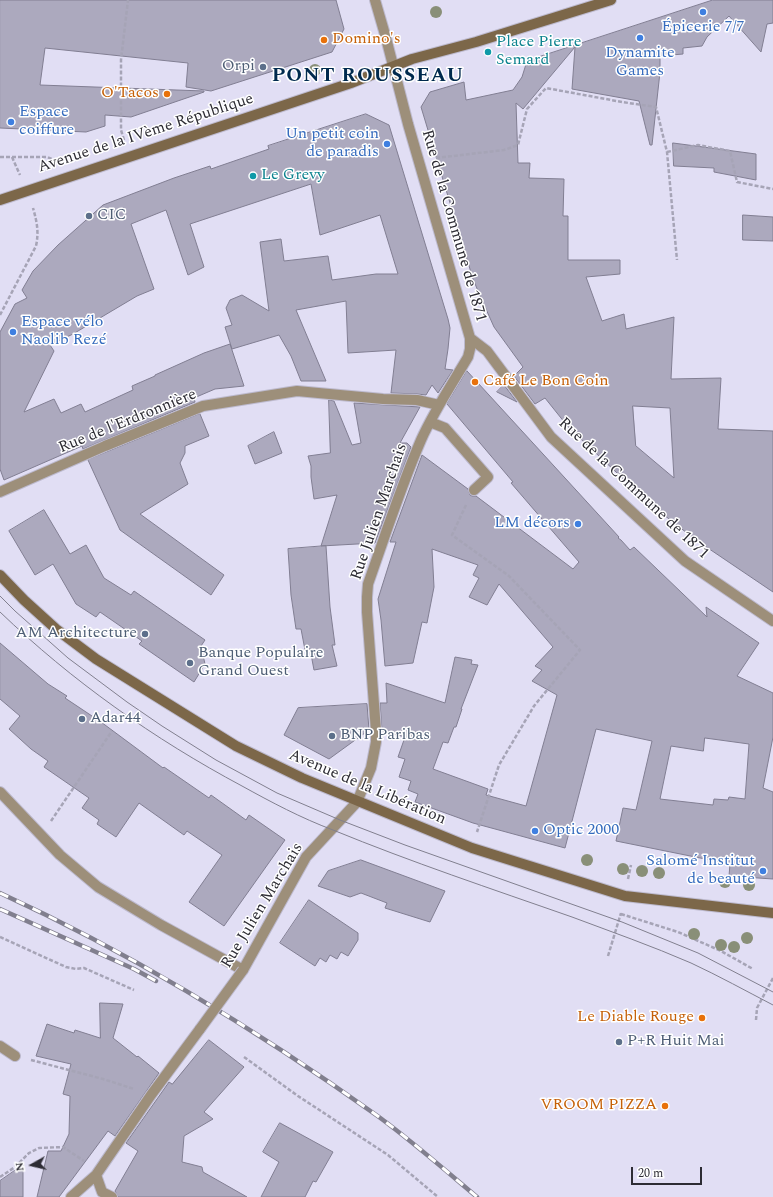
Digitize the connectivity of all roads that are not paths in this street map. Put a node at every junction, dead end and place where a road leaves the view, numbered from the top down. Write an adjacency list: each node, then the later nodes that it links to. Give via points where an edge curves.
1 (375, 0): 3 (street, Rue de la Commune de 1871)
2 (611, 0): 3 (street, via 476,42 424,55)
3 (392, 67): 4 (street, Avenue de la IVème République); 5 (street, Rue de la Commune de 1871)
4 (0, 200)
5 (470, 338): 6 (street, Rue Julien Marchais, via 468,357); 11 (street, Rue de la Commune de 1871, via 487,351 551,437 685,561)
6 (439, 405): 7 (street, Rue Julien Marchais); 9 (street, Rue de l'Erdronnière, via 417,400 297,391 203,406)
7 (430, 422): 8 (street, via 445,428 488,477); 13 (street, Rue Julien Marchais, via 407,474 368,584 367,612 376,742 371,768)
8 (474, 490)
9 (0, 492)
10 (0, 575): 13 (street, Avenue de la Libération, via 56,629 96,660 236,746)
11 (773, 621)
12 (0, 792): 15 (street, via 60,855 98,887)
13 (357, 802): 14 (street, Avenue de la Libération, via 472,848 626,896); 15 (street, Rue Julien Marchais, via 306,857)
14 (773, 912)
15 (243, 970): 18 (street, Rue Julien Marchais, bridge)
16 (0, 1046): 17 (street)
17 (15, 1056)
18 (96, 1175): 19 (street, Rue Julien Marchais); 20 (street, via 102,1192)
19 (71, 1197)
20 (112, 1197)

